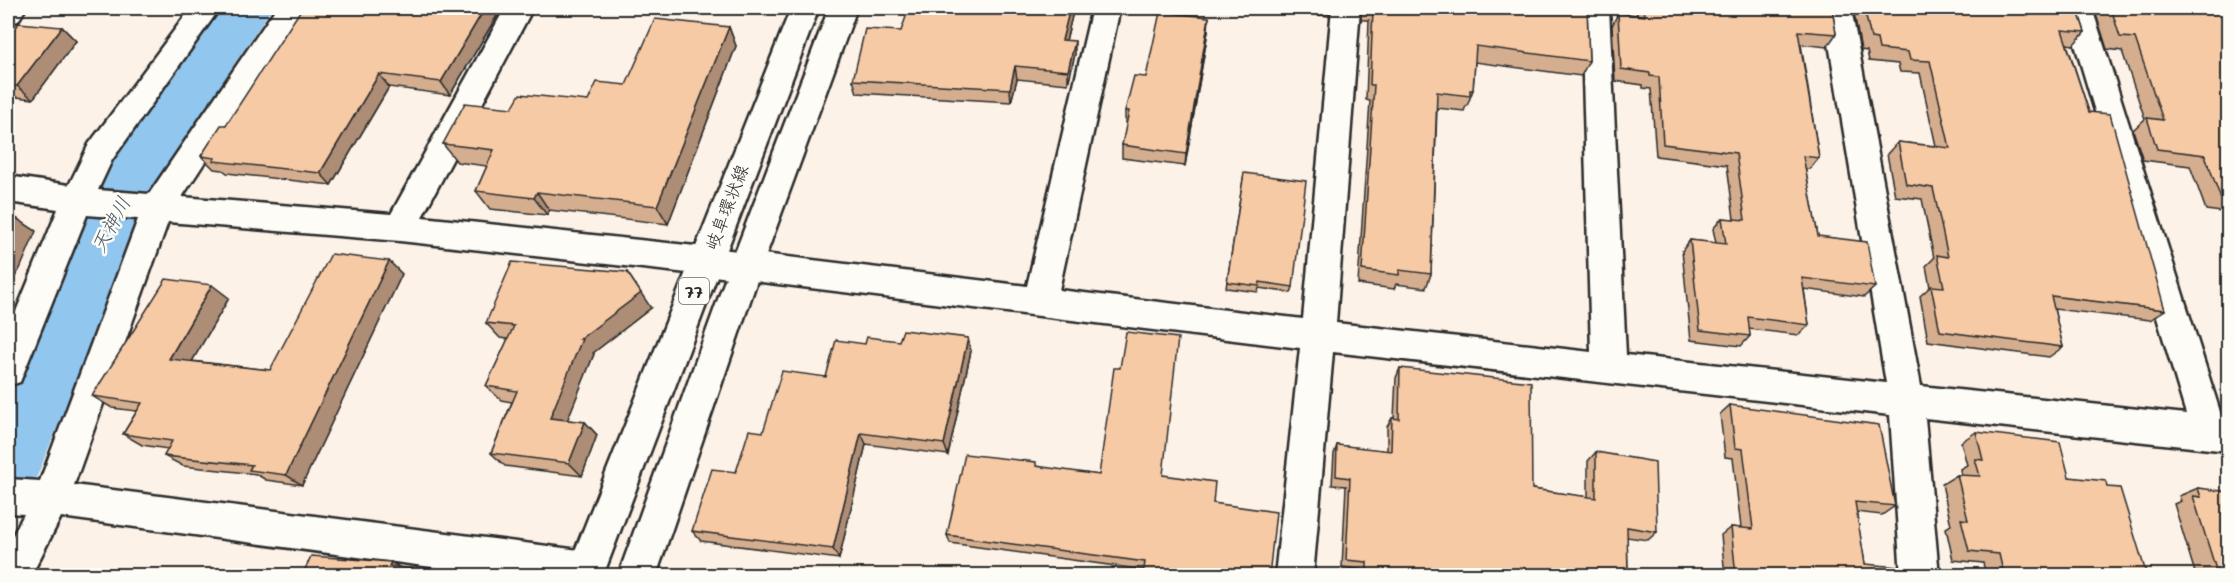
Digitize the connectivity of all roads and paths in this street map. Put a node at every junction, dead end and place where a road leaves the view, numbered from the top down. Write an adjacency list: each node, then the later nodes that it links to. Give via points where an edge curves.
1 (12, 8): 12 (street)
2 (206, 8): 14 (street, via 100,153)
3 (291, 8): 15 (street)
4 (519, 8): 16 (street)
5 (805, 8): 17 (street, 岐阜環状線 / 77)
6 (843, 8): 18 (street, 77)
7 (1106, 8): 19 (street)
8 (1346, 8): 20 (street)
9 (1595, 8): 21 (street)
10 (1837, 8): 23 (street)
11 (2078, 8): 24 (street)
12 (8, 13)
13 (8, 189): 14 (street)
14 (83, 201): 15 (street); 22 (street)
15 (153, 206): 16 (street); 26 (street)
16 (400, 228): 17 (street)
17 (705, 261): 18 (street); 27 (street, 岐阜環状線 / 77)
18 (746, 266): 19 (street); 29 (street, 77)
19 (1040, 303): 20 (street)
20 (1318, 336): 21 (street); 30 (street)
21 (1609, 368): 23 (street)
22 (8, 371)
23 (1906, 400): 24 (street); 31 (street)
24 (2219, 434)
25 (8, 496): 26 (street)
26 (49, 499): 27 (street); 28 (street)
27 (586, 572)
28 (11, 576)
29 (636, 576)
30 (1294, 576)
31 (1920, 576)

